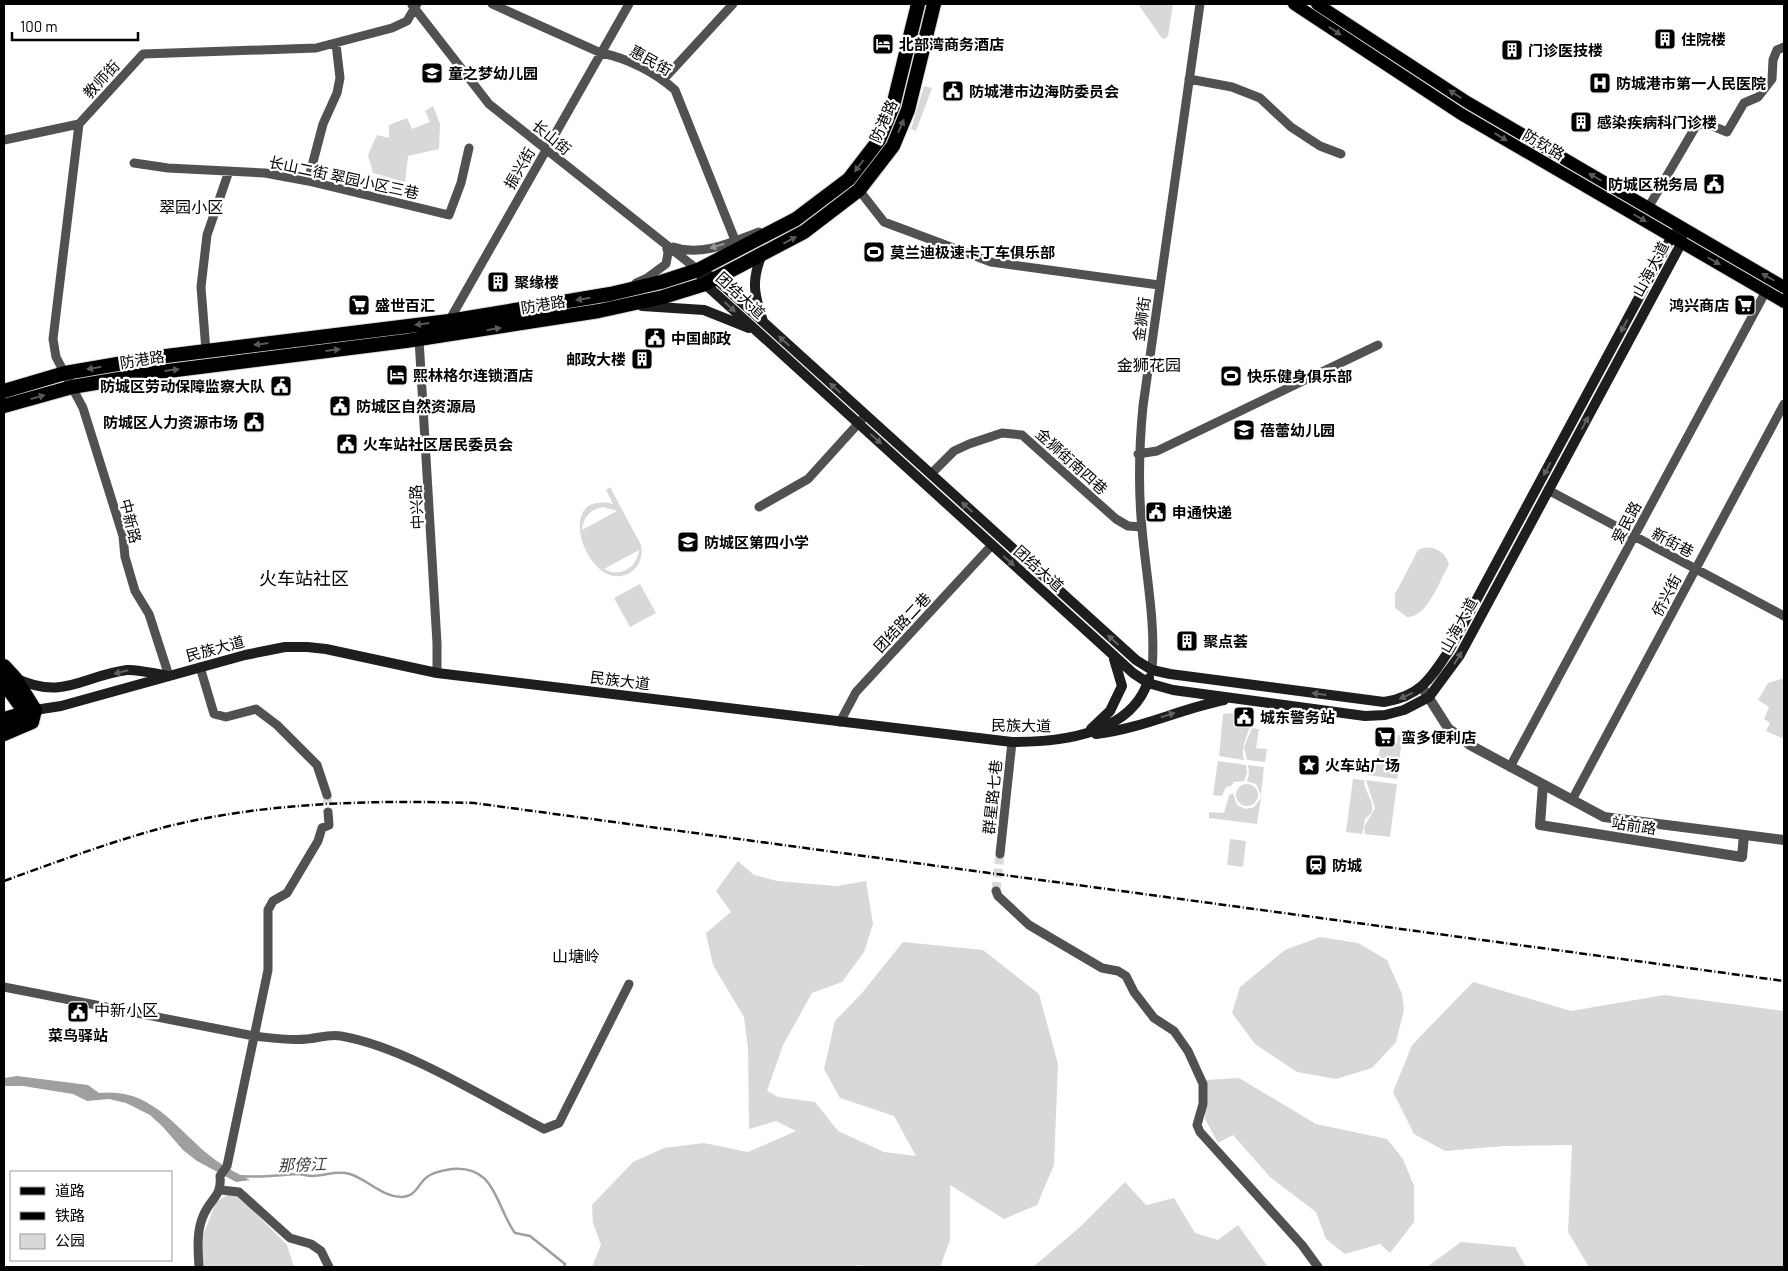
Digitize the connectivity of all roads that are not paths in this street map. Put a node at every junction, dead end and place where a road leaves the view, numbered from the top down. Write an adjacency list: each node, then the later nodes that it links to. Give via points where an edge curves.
1 (492, 4): 12 (street, 惠民街)
2 (628, 4): 12 (street, 振兴街)
3 (733, 4): 14 (street)
4 (918, 4): 25 (highway, 防港路, one-way to 25, via 893,106 879,140 849,179)
5 (934, 4): 23 (highway, 防港路, one-way to 5, via 893,146 908,110)
6 (1200, 4): 13 (street, 金狮街)
7 (1294, 4): 27 (main road, 防钦路, one-way to 27, via 1461,114)
8 (1317, 4): 24 (main road, 防钦路, one-way to 8, via 1468,102)
9 (415, 5): 10 (street, 教师街, via 407,21); 18 (street, 长山街, via 481,95)
10 (336, 44): 15 (street, 教师街, via 316,48 143,54); 22 (street, via 340,78 337,93 323,124)
11 (1784, 48): 24 (street, via 1777,50 1773,60 1772,79 1758,97 1744,103 1727,132 1705,123 1696,126)
12 (600, 53): 14 (street, 惠民街, via 616,56); 18 (street, 振兴街)
13 (1189, 79): 19 (street, via 1232,87 1260,98 1291,127 1320,146); 33 (street, 金狮街)
14 (663, 80): 28 (street, 惠民街, via 675,90)
15 (79, 124): 16 (street); 45 (street, via 53,338 56,358)
16 (4, 140)
17 (469, 148): 22 (street, 长山二街 翠园小区三巷, via 449,215)
18 (546, 150): 29 (street, 长山街); 39 (street, 振兴街)
19 (1342, 154)
20 (134, 163): 21 (street, 长山二街 翠园小区三巷)
21 (229, 171): 22 (street, 长山二街 翠园小区三巷, via 265,173); 44 (street, via 206,244 201,287)
22 (308, 181)
23 (859, 190): 30 (highway, 防港路, one-way to 23, via 804,232); 33 (street, via 884,222 991,262)
24 (1648, 208): 26 (main road, 防钦路)
25 (796, 220): 28 (street); 31 (highway, 防港路)
26 (1683, 228): 27 (main road, 山海大道); 34 (main road, 防钦路, one-way to 26)
27 (1677, 239): 35 (main road, 防钦路, one-way to 35); 54 (main road, 山海大道, one-way to 27); 69 (main road, 山海大道, one-way to 69, via 1450,649)
28 (735, 240): 29 (street, one-way to 29, via 711,249 685,251)
29 (666, 245): 31 (street, 长山街); 36 (street, via 666,264 648,278)
30 (762, 254): 32 (highway, 防港路); 40 (main road, via 755,270 754,284)
31 (698, 270): 32 (main road, 团结大道); 36 (highway, 防港路)
32 (710, 281): 38 (highway, 防港路); 40 (main road, 团结大道); 41 (main road, 团结大道, one-way to 41)
33 (1159, 285): 52 (street, 金狮街)
34 (1784, 287)
35 (1766, 291): 37 (main road, 防钦路); 57 (street, 爱民路)
36 (610, 294): 39 (highway, 防港路, one-way to 39)
37 (1784, 302)
38 (628, 306): 41 (main road, via 704,310); 42 (highway, 防港路, one-way to 38)
39 (449, 320): 44 (highway, 防港路, one-way to 44)
40 (763, 322): 50 (main road, 团结大道, one-way to 40)
41 (756, 330): 51 (main road, 团结大道)
42 (419, 340): 46 (highway, 防港路, one-way to 42, via 160,372); 65 (street, 中兴路)
43 (1378, 345): 52 (street, via 1157,451)
44 (206, 351): 45 (highway, 防港路, one-way to 45)
45 (65, 373): 46 (street, 中新路); 47 (highway, 防港路)
46 (72, 387): 49 (highway, 防港路, one-way to 46); 66 (street, 中新路, via 83,408 123,536 125,557 136,591 149,614)
47 (4, 391)
48 (1784, 404): 59 (street, 侨兴街)
49 (4, 406)
50 (866, 415): 51 (street); 53 (main road, 团结大道)
51 (858, 424): 55 (street, via 808,479); 58 (main road, 团结大道, one-way to 58)
52 (1138, 454): 56 (street, 金狮街)
53 (931, 474): 56 (street, 金狮街南四巷, via 954,451 970,444 1002,433 1022,435 1116,519 1128,526); 64 (main road, 团结大道, one-way to 53, via 1136,660)
54 (1548, 490): 57 (street, 新街巷); 70 (main road, 山海大道, one-way to 54, via 1460,655)
55 (759, 507)
56 (1142, 527): 64 (street, 金狮街, via 1154,648)
57 (1634, 536): 59 (street, 新街巷); 80 (street, 爱民路)
58 (992, 545): 61 (main road, 团结大道, one-way to 61); 76 (street, 团结路二巷, via 856,692)
59 (1696, 570): 60 (street, 新街巷); 83 (street, 侨兴街)
60 (1784, 616)
61 (1113, 656): 68 (main road, 团结大道); 78 (main road, via 1122,686 1110,710)
62 (4, 666): 67 (highway)
63 (200, 667): 65 (main road, 民族大道, via 266,650 307,647); 66 (main road, 民族大道); 82 (street, via 214,714 226,717 256,709 277,725 316,765)
64 (1152, 670): 68 (main road, 民族大道); 72 (main road, 团结大道, one-way to 64)
65 (437, 673): 76 (main road, 民族大道)
66 (169, 676): 67 (main road, one-way to 67, via 128,670 68,687 53,688); 73 (main road, 民族大道)
67 (9, 680): 73 (highway)
68 (1148, 683): 71 (main road, 团结大道); 78 (main road, 民族大道, via 1138,705 1115,721)
69 (1422, 687): 70 (street, 站前路); 72 (main road, 山海大道, one-way to 72, via 1400,700)
70 (1429, 697): 74 (main road, 山海大道, via 1404,710); 80 (street, 站前路, via 1448,728 1470,745)
71 (1232, 698): 74 (main road, 团结大道); 78 (main road, one-way to 71, via 1122,731)
72 (1367, 701)
73 (31, 715): 75 (highway); 77 (highway)
74 (1365, 716)
75 (4, 719)
76 (840, 722): 79 (main road, 民族大道)
77 (4, 734)
78 (1085, 735): 79 (main road, 民族大道, via 1066,740)
79 (1012, 742): 87 (street, 群星路七巷)
80 (1510, 767): 81 (street, 站前路)
81 (1543, 784): 83 (street, 站前路); 85 (street, 站前路, via 1540,825 1742,857)
82 (327, 795)
83 (1572, 800): 85 (street, 站前路, via 1604,817)
84 (328, 812): 91 (street, via 329,825 322,828 318,841 287,893 273,901 268,910 268,970)
85 (1744, 834): 86 (street, 站前路)
86 (1784, 840)
87 (1000, 854)
88 (996, 891): 95 (street, via 1029,925 1102,968 1126,976 1154,1018 1174,1031 1188,1051 1203,1084 1203,1104 1197,1125 1200,1132)
89 (629, 984): 91 (street, via 559,1123 544,1129 431,1070 373,1044 328,1035 288,1040)
90 (4, 987): 91 (street)
91 (254, 1036): 92 (street, via 227,1166 220,1176)
92 (221, 1190): 93 (street, via 200,1226 197,1238); 94 (street, via 238,1192 290,1238 311,1244 321,1251)
93 (199, 1267)
94 (330, 1267)
95 (1318, 1267)

